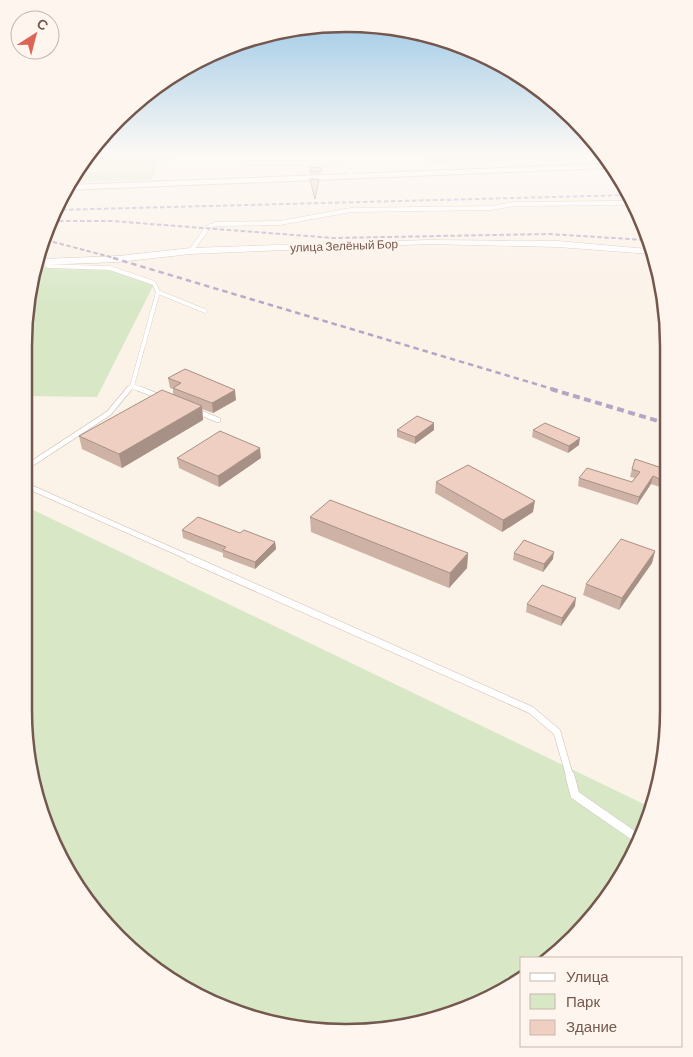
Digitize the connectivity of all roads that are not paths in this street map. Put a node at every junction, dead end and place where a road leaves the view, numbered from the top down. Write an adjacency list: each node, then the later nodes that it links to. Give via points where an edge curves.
1 (506, 205): 2 (street, улица Зелёный Бор, via 351,210 280,223 210,226)
2 (191, 251): 3 (street, улица Зелёный Бор, via 437,242 558,244); 4 (street, улица Зелёный Бор, via 115,260)
3 (646, 252)
4 (44, 262): 5 (lane, via 48,266 110,268 154,282)
5 (158, 292): 6 (lane); 7 (lane)
6 (205, 311)
7 (132, 386): 8 (lane); 11 (lane, via 109,413)
8 (166, 400)
9 (192, 410): 10 (lane)
10 (218, 420)
11 (33, 463)
12 (33, 489): 13 (lane, via 531,710 557,732 575,794)
13 (634, 837)

